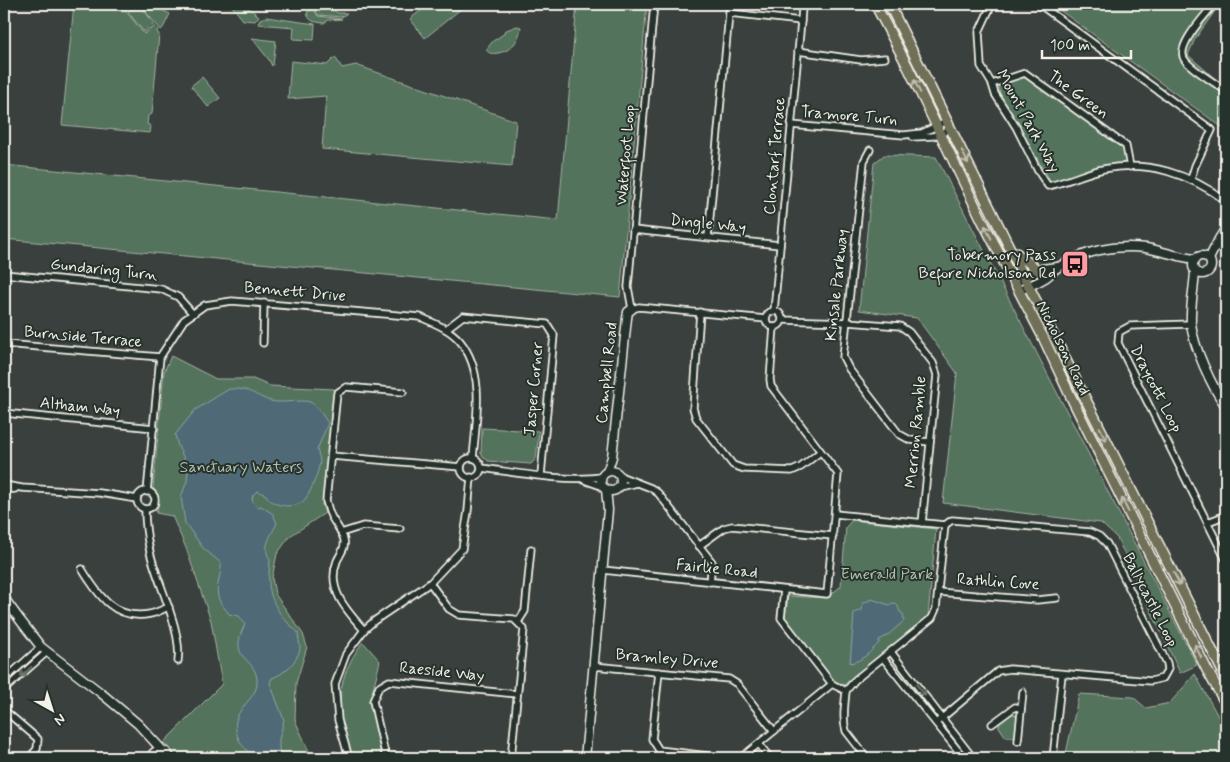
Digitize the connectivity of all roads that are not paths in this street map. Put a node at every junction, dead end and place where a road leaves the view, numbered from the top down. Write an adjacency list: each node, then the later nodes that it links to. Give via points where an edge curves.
1 (654, 4): 23 (street, Waterfoot Loop)
2 (730, 4): 9 (street)
3 (805, 4): 10 (street, Clontarf Terrace)
4 (875, 4): 17 (main road, Nicholson Road, one-way to 4)
5 (889, 4): 16 (main road, Nicholson Road)
6 (992, 4): 13 (street, Mount Park Way, via 979,32 981,66)
7 (1039, 4): 20 (street, via 1212,130)
8 (1214, 4): 14 (street, via 1185,42 1182,51 1184,60)
9 (729, 13): 10 (street); 24 (street)
10 (801, 21): 11 (street, Clontarf Terrace)
11 (798, 51): 12 (street, via 861,60); 15 (street, Clontarf Terrace)
12 (884, 58)
13 (992, 84): 19 (street, The Green, via 1025,73 1126,146); 19 (street, Mount Park Way, via 1048,186 1103,169)
14 (1226, 91)
15 (791, 125): 17 (street, Tramore Turn, via 913,137 930,137); 26 (street, Clontarf Terrace)
16 (949, 125): 17 (street, Tramore Turn); 25 (main road, Nicholson Road, one-way to 25)
17 (939, 130): 35 (main road, Nicholson Road, one-way to 17)
18 (870, 150): 44 (street, Kinsale Parkway, via 864,161)
19 (1130, 167): 20 (street, Mount Park Way, via 1147,167)
20 (1191, 179): 21 (street, Mount Park Way)
21 (1226, 201)
22 (1226, 228): 28 (street)
23 (633, 230): 24 (street, Dingle Way); 38 (street, Waterfoot Loop, via 628,287)
24 (708, 237): 26 (street, Dingle Way)
25 (1008, 244): 31 (main road, via 1020,258); 34 (main road, Nicholson Road)
26 (780, 245): 39 (street, Clontarf Terrace)
27 (1178, 257): 28 (street); 29 (street, via 1147,248 1114,247 1090,252); 30 (street)
28 (1202, 258): 30 (street, via 1192,266); 33 (street, via 1211,267)
29 (1057, 267): 31 (street); 34 (street, via 1046,277)
30 (1194, 270): 33 (street); 36 (street)
31 (1039, 271): 34 (street)
32 (4, 274): 41 (street, Gundaring Turn, via 161,289 178,297)
33 (1205, 274): 36 (street)
34 (1026, 282): 35 (street); 101 (main road, Nicholson Road, one-way to 101)
35 (1016, 287): 115 (main road, Nicholson Road, one-way to 35)
36 (1194, 291): 45 (street)
37 (264, 303): 41 (street, Bennett Drive, via 232,301 205,306); 47 (street, Bennett Drive, via 420,317); 48 (street)
38 (632, 309): 40 (street, Campbell Road); 58 (street, Campbell Road, via 626,318)
39 (774, 311): 42 (street, via 768,313); 43 (street)
40 (700, 312): 42 (street, Campbell Road); 56 (street, via 693,408 696,418 733,465 744,469 792,471)
41 (193, 314): 50 (street, Bennett Drive, via 184,320)
42 (766, 319): 46 (street)
43 (782, 320): 44 (street, Merrion Ramble); 46 (street)
44 (848, 322): 55 (street, Kinsale Parkway, via 843,356 849,369 899,434 910,440); 55 (street, Merrion Ramble, via 905,328 933,363 937,374)
45 (1191, 324): 52 (street, via 1205,368); 79 (street, Draycott Loop, via 1130,326 1120,332 1118,343)
46 (774, 328): 56 (street, via 771,386)
47 (446, 329): 59 (street, Bennett Drive, via 460,340 478,385); 64 (street, Jasper Corner, via 464,316 548,324 554,335)
48 (263, 343)
49 (4, 344): 50 (street, Burnside Terrace)
50 (160, 357): 54 (street, Bennett Drive)
51 (403, 392): 57 (street, via 346,387 337,394)
52 (1226, 406)
53 (4, 413): 54 (street, Altham Way)
54 (154, 428): 73 (street, Bennett Drive)
55 (930, 442): 80 (street, Merrion Ramble)
56 (820, 452): 77 (street, via 838,474)
57 (331, 456): 60 (street); 83 (street, via 326,501)
58 (612, 457): 62 (street, Campbell Road); 63 (street, Campbell Road)
59 (473, 458): 60 (street, via 466,459); 61 (street, via 479,461)
60 (461, 467): 65 (street, via 465,476)
61 (481, 468): 64 (street); 65 (street, via 479,474)
62 (604, 474): 63 (street, via 611,470); 66 (street); 70 (street, Campbell Road, via 602,484)
63 (619, 474): 67 (street); 71 (street, Campbell Road, via 622,481)
64 (541, 475): 66 (street)
65 (471, 477): 91 (street, via 462,550)
66 (582, 479): 70 (street)
67 (637, 483): 71 (street); 85 (street, via 658,493)
68 (4, 485): 69 (street)
69 (22, 488): 72 (street); 74 (street)
70 (605, 488): 71 (street); 76 (street, Campbell Road)
71 (618, 488): 76 (street, Campbell Road)
72 (4, 490)
73 (147, 492): 74 (street, via 139,494); 75 (street, Bennett Drive, via 154,500 153,506)
74 (137, 499): 75 (street, via 140,507)
75 (145, 509): 96 (street, Bennett Drive, via 150,552)
76 (608, 510): 89 (street, Campbell Road)
77 (835, 514): 80 (street); 84 (street)
78 (1226, 515): 79 (street)
79 (1208, 522): 87 (street, Draycott Loop)
80 (922, 523): 81 (street)
81 (945, 525): 93 (street); 107 (street, Ballycastle Loop, via 952,520 1090,532 1106,544 1166,664 1166,674 1151,681)
82 (400, 529): 83 (street, via 362,526)
83 (341, 533): 98 (street, via 344,548 334,568 334,586 340,601)
84 (832, 536): 85 (street, via 732,526); 92 (street, Fairlie Road, via 827,594)
85 (699, 546): 90 (street, via 712,562)
86 (531, 549): 97 (street, via 525,611)
87 (1226, 560)
88 (82, 569): 96 (street, via 98,594 114,608 134,616)
89 (603, 570): 90 (street, Fairlie Road); 104 (street, Campbell Road)
90 (710, 582): 92 (street, Fairlie Road)
91 (430, 583): 97 (street, via 449,609 460,615); 98 (street)
92 (784, 590): 110 (street, via 781,618)
93 (938, 592): 95 (street, Rathlin Cove, via 1037,600); 100 (street, via 932,618)
94 (4, 598): 99 (street)
95 (1057, 598)
96 (168, 607): 103 (street, Bennett Drive, via 180,651)
97 (518, 622): 114 (street, via 524,629)
98 (364, 630): 130 (street, via 346,654 335,684 338,720)
99 (44, 649): 109 (street); 111 (street, one-way to 111); 122 (street)
100 (891, 652): 102 (street); 118 (street, one-way to 118)
101 (1216, 657): 105 (main road); 108 (main road, Nicholson Road)
102 (883, 658): 112 (street); 119 (street)
103 (178, 661)
104 (594, 666): 106 (street, Bramley Drive); 133 (street, Campbell Road)
105 (1226, 666)
106 (659, 672): 121 (street, Bramley Drive, via 729,679 737,684); 134 (street, via 652,739 659,750)
107 (1062, 674): 118 (street, Ballycastle Loop, via 1010,668 998,671); 140 (street)
108 (1226, 678)
109 (4, 680)
110 (832, 684): 112 (street); 121 (street)
111 (4, 690)
112 (846, 690): 127 (street, via 844,726)
113 (1023, 692): 116 (street)
114 (517, 694): 131 (street, Raeside Way, via 389,681 379,687 373,701); 132 (street)
115 (1224, 694)
116 (1021, 708): 120 (street, via 1014,707); 123 (street)
117 (4, 710): 128 (street, via 38,739 37,749)
118 (943, 717): 119 (street, Ballycastle Loop); 139 (street)
119 (936, 723): 138 (street)
120 (992, 724)
121 (774, 731): 124 (street)
122 (146, 733): 125 (street); 126 (street)
123 (1018, 741)
124 (759, 744): 135 (street); 136 (street)
125 (163, 751): 126 (street); 129 (street)
126 (152, 756)
127 (865, 756): 137 (street)
128 (29, 758)
129 (170, 758)
130 (349, 758)
131 (386, 758)
132 (511, 758)
133 (585, 758)
134 (710, 758)
135 (741, 758)
136 (770, 758)
137 (856, 758)
138 (964, 758)
139 (973, 758)
140 (1053, 758)

